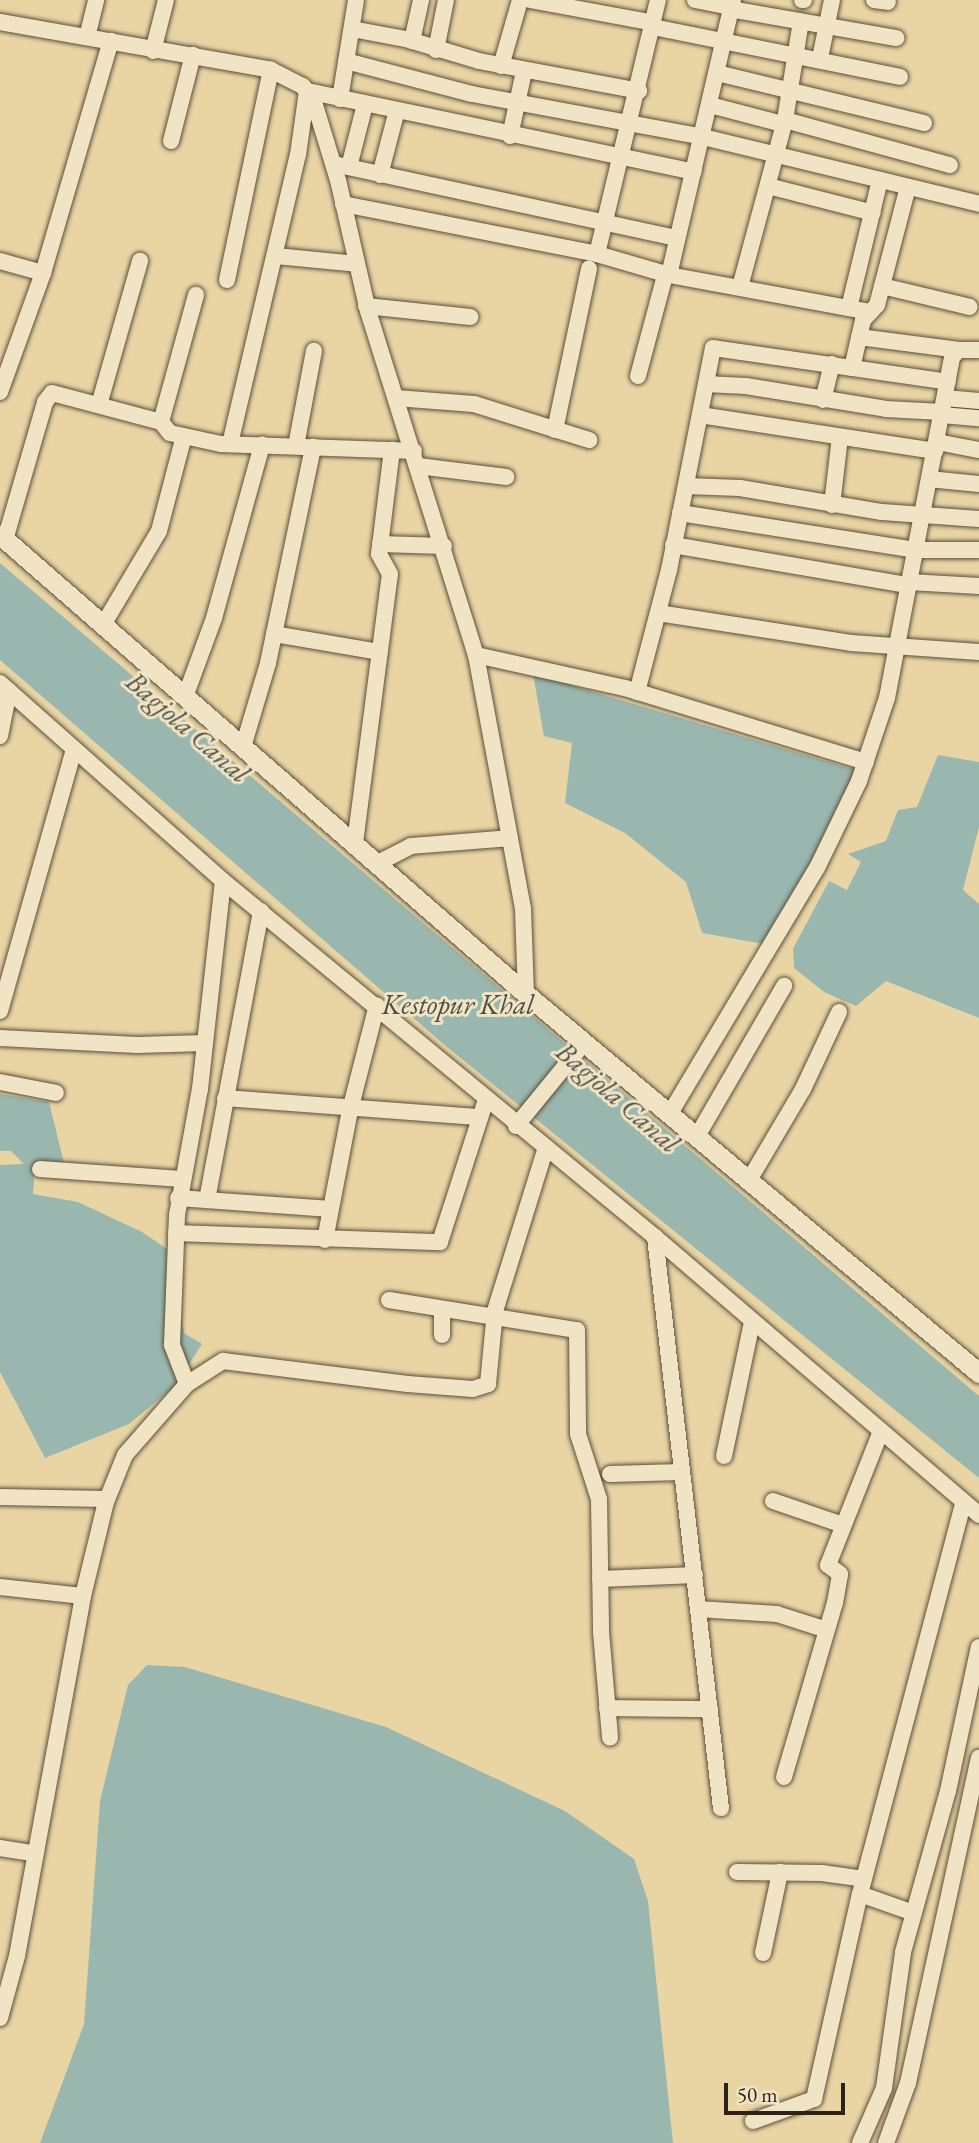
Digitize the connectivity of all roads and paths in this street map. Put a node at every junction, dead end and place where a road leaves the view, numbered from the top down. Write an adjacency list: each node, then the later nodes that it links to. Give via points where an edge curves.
1 (96, 0): 17 (street)
2 (166, 0): 23 (street)
3 (356, 0): 16 (street)
4 (421, 0): 20 (street)
5 (446, 0): 22 (street)
6 (520, 0): 28 (street)
7 (530, 0): 14 (street)
8 (658, 0): 14 (street)
9 (695, 0): 11 (street)
10 (832, 0): 15 (street)
11 (731, 5): 12 (street); 21 (street)
12 (801, 21): 15 (street); 24 (street)
13 (0, 22): 17 (street)
14 (654, 25): 21 (street); 35 (street)
15 (827, 25): 18 (street); 26 (street)
16 (352, 29): 20 (street); 27 (street)
17 (88, 37): 19 (street)
18 (896, 38)
19 (111, 41): 23 (street); 67 (street)
20 (412, 41): 22 (street)
21 (724, 41): 24 (street); 31 (street)
22 (436, 50): 28 (street)
23 (153, 51): 25 (street)
24 (796, 53): 26 (street); 33 (street)
25 (193, 55): 29 (street); 46 (street)
26 (820, 58): 32 (street)
27 (346, 61): 36 (street); 37 (street)
28 (501, 66): 30 (street)
29 (271, 70): 34 (street); 69 (street)
30 (524, 71): 35 (street); 37 (street)
31 (717, 73): 33 (street); 39 (street)
32 (900, 77)
33 (790, 89): 41 (street); 42 (street)
34 (307, 90): 36 (street); 50 (street); 62 (street)
35 (639, 91): 43 (street)
36 (340, 99): 38 (street)
37 (517, 103): 43 (street); 44 (street)
38 (365, 104): 40 (street); 50 (street)
39 (710, 105): 41 (street); 45 (street)
40 (397, 110): 44 (street); 52 (street)
41 (784, 122): 47 (street); 49 (street)
42 (925, 123)
43 (631, 127): 45 (street); 48 (street)
44 (510, 136): 48 (street)
45 (703, 137): 47 (street); 51 (street)
46 (171, 141)
47 (775, 156): 53 (street); 54 (street)
48 (623, 157): 51 (street); 59 (street)
49 (950, 165)
50 (341, 166): 52 (street); 56 (street)
51 (694, 172): 60 (street)
52 (380, 174): 59 (street)
53 (880, 180): 55 (street); 58 (street)
54 (768, 186): 58 (street); 71 (street)
55 (908, 187): 57 (street); 70 (street)
56 (343, 204): 61 (street); 65 (street)
57 (979, 204)
58 (873, 213): 75 (street)
59 (608, 222): 60 (street); 61 (street)
60 (676, 238): 68 (street)
61 (597, 254): 68 (street)
62 (276, 256): 65 (street); 99 (street)
63 (0, 261): 67 (street)
64 (140, 261): 91 (street)
65 (357, 264): 73 (street)
66 (589, 269): 95 (street)
67 (43, 273): 86 (street)
68 (667, 275): 71 (street); 84 (street)
69 (227, 280)
70 (882, 286): 74 (street); 76 (street)
71 (740, 287): 75 (street)
72 (196, 295): 94 (street)
73 (366, 306): 77 (street); 87 (street)
74 (970, 307)
75 (849, 308): 76 (street)
76 (871, 312): 78 (street)
77 (470, 317)
78 (859, 337): 80 (street); 83 (street)
79 (979, 349): 80 (street)
80 (959, 350): 90 (street, via 952,357)
81 (314, 351): 101 (street)
82 (832, 364): 83 (street); 85 (street, via 713,348); 88 (street)
83 (852, 368): 90 (street)
84 (638, 376)
85 (706, 384): 88 (street); 92 (street)
86 (0, 392)
87 (396, 398): 95 (street, via 474,404); 106 (street)
88 (823, 400): 90 (street)
89 (979, 401): 90 (street)
90 (944, 402): 93 (street); 103 (street)
91 (99, 405): 94 (street); 115 (street, via 56,392 48,396)
92 (700, 415): 97 (street); 110 (street)
93 (979, 418)
94 (161, 422): 96 (street, via 166,432)
95 (555, 430): 98 (street)
96 (184, 436): 99 (street); 124 (street, via 159,531)
97 (840, 437): 103 (street); 111 (street)
98 (589, 440)
99 (230, 444): 100 (street)
100 (261, 445): 101 (street); 132 (street, via 214,618)
101 (296, 446): 102 (street)
102 (313, 447): 104 (street); 125 (street)
103 (936, 447): 105 (street); 108 (street)
104 (392, 450): 106 (street); 116 (street)
105 (979, 450)
106 (416, 458): 107 (street); 118 (street)
107 (506, 477)
108 (929, 479): 109 (street); 113 (street)
109 (979, 484)
110 (686, 486): 111 (street, via 740,488); 112 (street)
111 (832, 505): 113 (street)
112 (680, 513): 117 (street); 119 (street)
113 (922, 515): 114 (street); 119 (street)
114 (979, 519)
115 (3, 538): 124 (street)
116 (380, 544): 118 (street); 127 (street, via 379,558 390,574)
117 (673, 545): 121 (street); 123 (street)
118 (444, 546): 129 (street)
119 (915, 550): 120 (street); 121 (street)
120 (979, 550)
121 (908, 584): 122 (street); 126 (street)
122 (979, 586)
123 (658, 613): 126 (street, via 851,643); 131 (street)
124 (103, 625): 132 (street)
125 (274, 634): 127 (street); 134 (street)
126 (897, 645): 128 (street); 136 (street, via 883,714)
127 (379, 652): 138 (street)
128 (979, 652)
129 (476, 655): 131 (street); 137 (street)
130 (4, 687): 133 (street); 135 (street)
131 (637, 692): 136 (street)
132 (185, 697): 134 (street)
133 (0, 736)
134 (243, 747): 138 (street)
135 (74, 749): 140 (street); 145 (street)
136 (866, 762): 155 (street, via 817,868)
137 (510, 838): 139 (street, via 411,846); 143 (street, via 524,919)
138 (355, 844): 139 (street)
139 (378, 863): 143 (street)
140 (223, 881): 141 (street); 148 (street)
141 (261, 911): 144 (street); 152 (street)
142 (784, 986): 158 (street)
143 (526, 994): 149 (street)
144 (377, 1005): 153 (street); 154 (street)
145 (0, 1010)
146 (839, 1012): 162 (street, via 803,1089)
147 (0, 1038): 148 (street, via 137,1045)
148 (205, 1043): 161 (street)
149 (584, 1044): 155 (street); 157 (street)
150 (0, 1082): 151 (street)
151 (56, 1093)
152 (225, 1098): 154 (street); 164 (street)
153 (486, 1100): 156 (street); 157 (street)
154 (350, 1108): 156 (street); 165 (street)
155 (669, 1115): 158 (street)
156 (480, 1117): 168 (street, via 440,1242)
157 (516, 1126): 159 (street)
158 (696, 1138): 162 (street)
159 (545, 1150): 167 (street); 171 (street)
160 (40, 1169): 161 (street)
161 (182, 1179): 163 (street)
162 (748, 1182): 174 (street)
163 (178, 1198): 164 (street); 166 (street)
164 (207, 1200): 165 (street)
165 (331, 1209): 168 (street)
166 (176, 1233): 168 (street); 175 (street, via 172,1345)
167 (655, 1237): 172 (street); 178 (street)
168 (325, 1240)
169 (388, 1300): 170 (street)
170 (443, 1310): 171 (street); 173 (street)
171 (494, 1318): 175 (street, via 491,1376 482,1389 376,1381 231,1360 212,1366); 187 (street, via 577,1330 578,1434 599,1499)
172 (752, 1322): 176 (street); 177 (street)
173 (443, 1335)
174 (978, 1368)
175 (187, 1384): 181 (street, via 125,1455)
176 (881, 1431): 183 (street); 185 (street)
177 (724, 1456)
178 (682, 1472): 179 (street); 186 (street)
179 (610, 1474)
180 (0, 1497): 181 (street)
181 (107, 1499): 189 (street)
182 (774, 1501): 185 (street)
183 (963, 1503): 184 (street); 203 (street)
184 (979, 1515)
185 (843, 1525): 191 (street, via 827,1568 840,1577)
186 (695, 1575): 187 (street); 190 (street)
187 (600, 1578): 193 (street)
188 (0, 1587): 189 (street)
189 (83, 1596): 200 (street)
190 (698, 1609): 191 (street, via 778,1614); 194 (street)
191 (827, 1630): 197 (street)
192 (979, 1647): 204 (street, via 948,1791)
193 (607, 1708): 194 (street); 195 (street)
194 (710, 1709): 198 (street)
195 (610, 1738)
196 (979, 1758): 210 (street, via 908,2083)
197 (784, 1777)
198 (721, 1808)
199 (0, 1847): 200 (street)
200 (36, 1854): 206 (street)
201 (737, 1872): 202 (street)
202 (780, 1872): 203 (street); 205 (street)
203 (862, 1887): 204 (street); 208 (street, via 814,2099)
204 (914, 1913): 209 (street, via 901,1964 884,2088)
205 (763, 1953)
206 (6, 1977): 207 (street)
207 (0, 2018)
208 (753, 2121)
209 (860, 2143)
210 (886, 2143)

